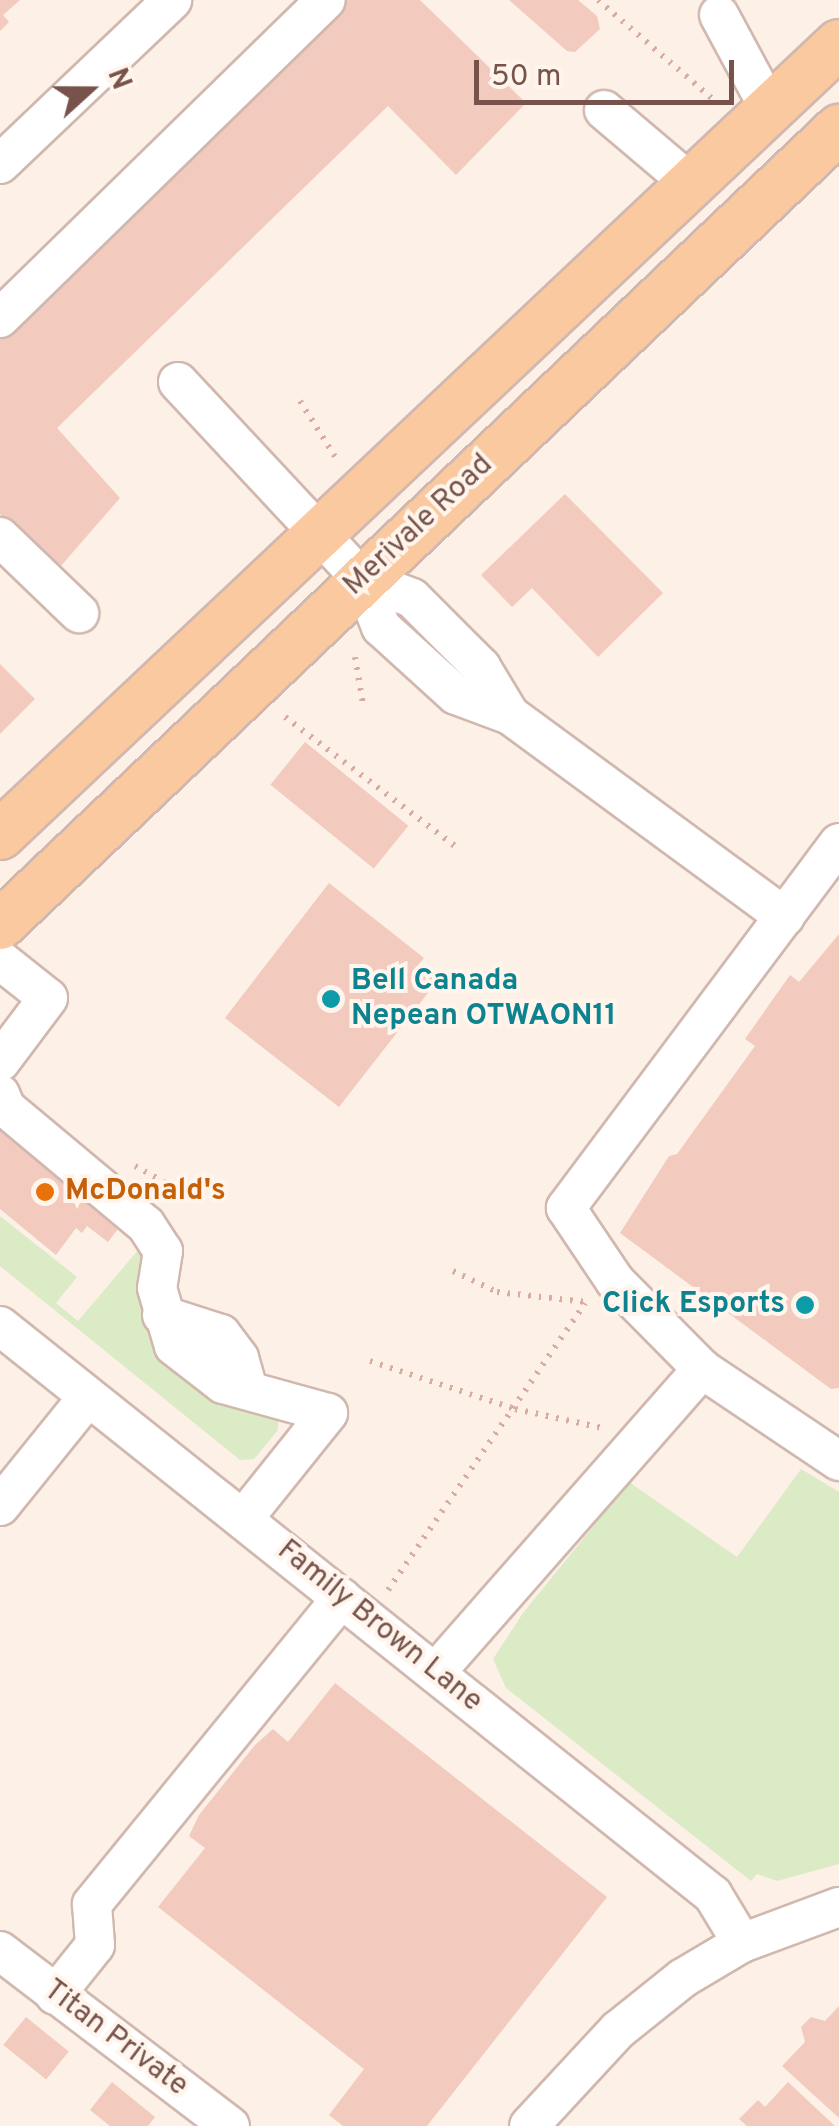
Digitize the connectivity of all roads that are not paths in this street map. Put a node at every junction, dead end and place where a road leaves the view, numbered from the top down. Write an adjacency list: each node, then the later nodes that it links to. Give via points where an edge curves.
1 (172, 0): 8 (street)
2 (326, 0): 10 (street)
3 (719, 15): 5 (street)
4 (839, 44): 5 (main road, Merivale Road)
5 (769, 108): 9 (main road, Merivale Road)
6 (604, 110): 9 (street)
7 (838, 132): 14 (main road, Merivale Road)
8 (0, 164)
9 (690, 182): 12 (main road, Merivale Road)
10 (0, 318)
11 (178, 382): 12 (street)
12 (317, 532): 14 (street); 16 (main road, Merivale Road)
13 (0, 537): 15 (street)
14 (362, 579): 18 (street, via 412,598 481,667 510,715); 19 (main road, Merivale Road)
15 (79, 612)
16 (0, 833)
17 (839, 843): 18 (street)
18 (784, 917): 24 (street, via 566,1208 600,1292)
19 (0, 925)
20 (0, 960): 21 (street, via 48,998)
21 (0, 1062)
22 (0, 1094): 28 (street, via 6,1108 146,1225 163,1252 157,1288 174,1346 223,1384 328,1413)
23 (0, 1326): 25 (street, Family Brown Lane)
24 (702, 1368): 26 (street); 30 (street)
25 (88, 1397): 27 (street); 28 (street, Family Brown Lane)
26 (839, 1461)
27 (0, 1506)
28 (244, 1518): 29 (street, Family Brown Lane)
29 (355, 1609): 30 (street, Family Brown Lane); 34 (street, via 92,1904 95,1945)
30 (435, 1673): 32 (street, Family Brown Lane, via 713,1895)
31 (839, 1907): 32 (street)
32 (742, 1943): 36 (street, via 682,1978 618,2030)
33 (0, 1951): 34 (street, Titan Private)
34 (55, 1995): 35 (street, Titan Private)
35 (230, 2126)
36 (529, 2126)

